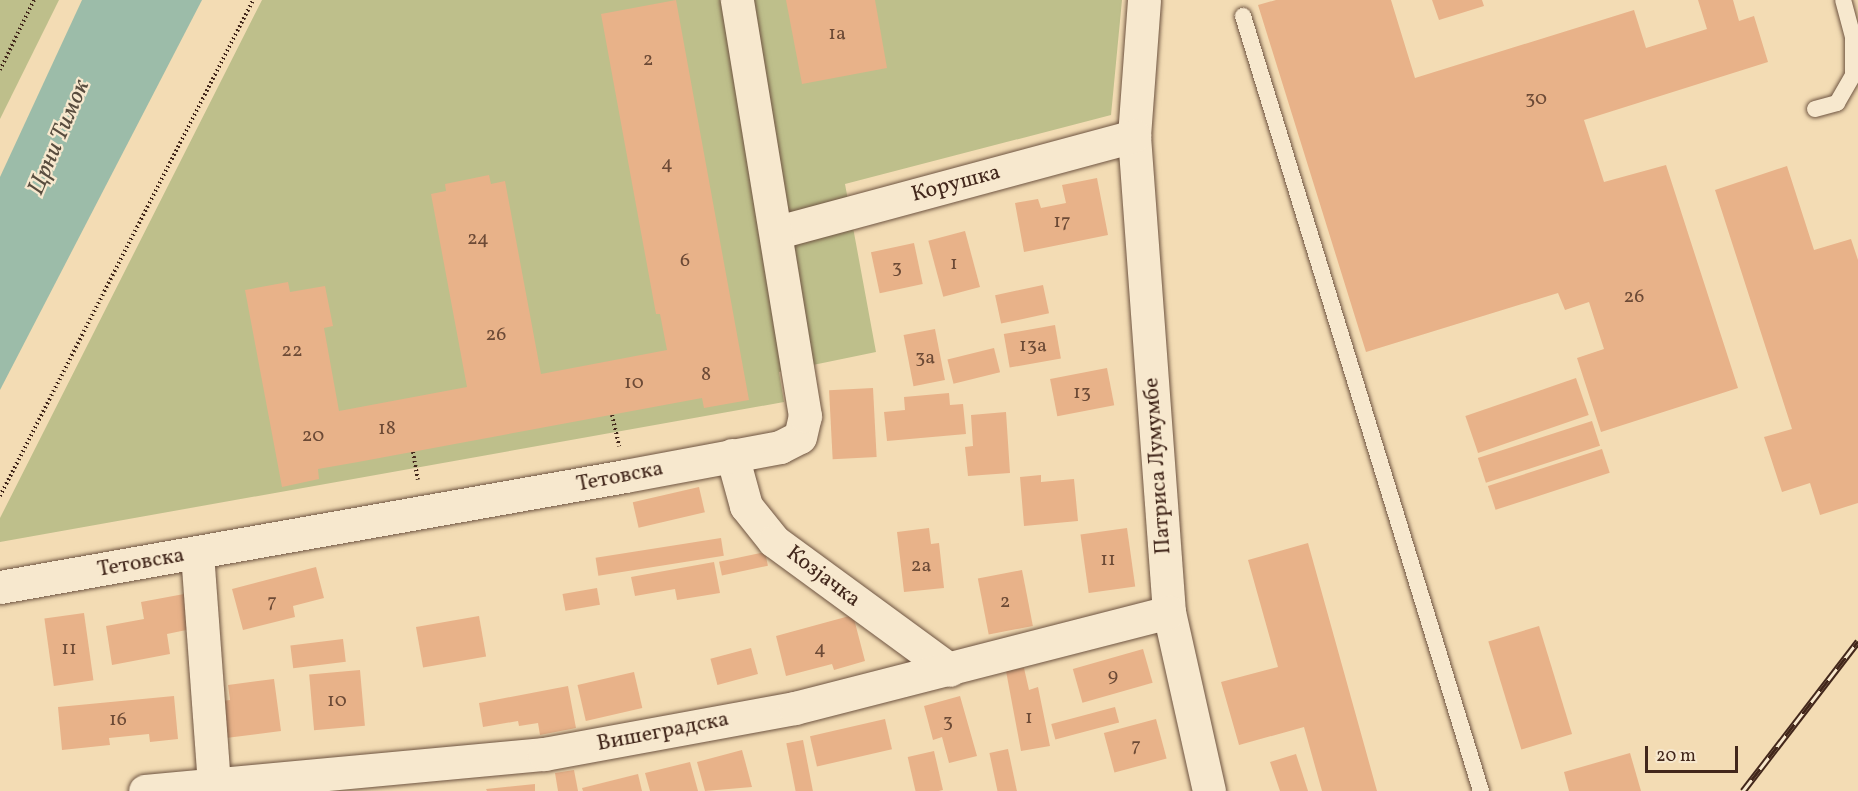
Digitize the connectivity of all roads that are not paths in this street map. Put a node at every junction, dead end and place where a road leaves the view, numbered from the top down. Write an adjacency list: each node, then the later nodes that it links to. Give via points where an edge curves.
1 (737, 0): 7 (street, Тетовска)
2 (1144, 0): 6 (street, Патриса Лумумбе)
3 (1843, 0): 5 (lane, via 1853,37 1853,75 1837,103)
4 (1243, 16): 17 (lane)
5 (1815, 109)
6 (1134, 136): 7 (street, Корушка); 11 (street, Патриса Лумумбе)
7 (778, 232): 8 (street, Тетовска, via 805,426 791,444)
8 (732, 455): 9 (street, Тетовска); 12 (street, Козјачка, via 746,506 774,541)
9 (197, 553): 10 (street, Тетовска); 14 (street)
10 (0, 587)
11 (1169, 612): 12 (street, Вишеградска); 16 (street, Патриса Лумумбе)
12 (950, 670): 13 (street, Вишеградска, via 795,708 544,754)
13 (324, 783): 14 (street, Вишеградска)
14 (214, 784): 15 (street, Вишеградска)
15 (145, 791)
16 (1209, 791)
17 (1481, 791)

